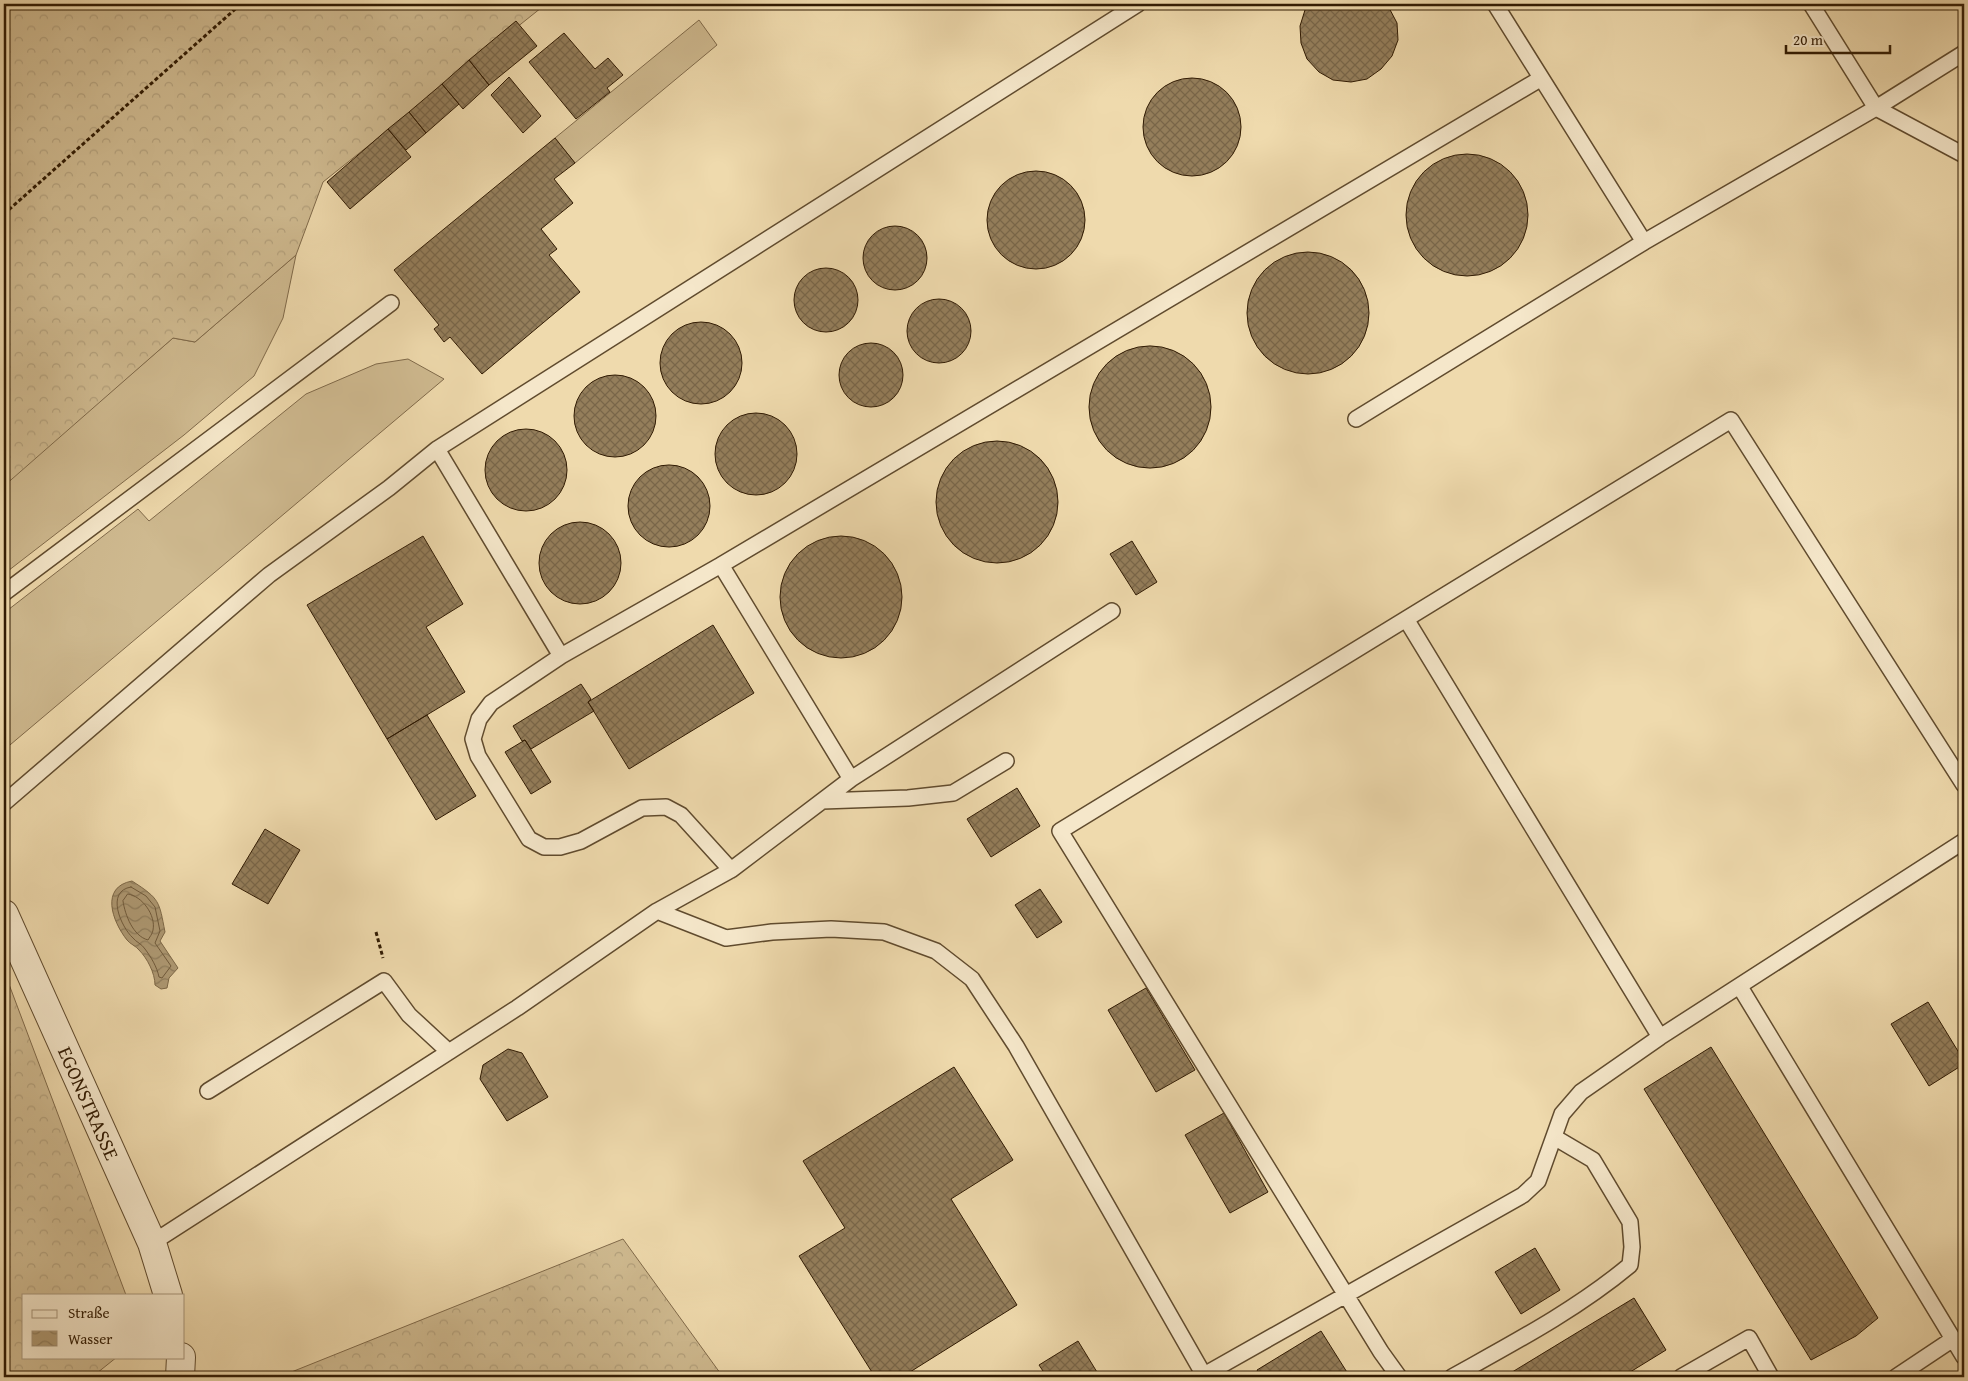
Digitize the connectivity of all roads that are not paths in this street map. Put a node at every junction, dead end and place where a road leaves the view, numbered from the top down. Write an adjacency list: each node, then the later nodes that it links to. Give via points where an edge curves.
1 (1138, 4): 11 (lane)
2 (1495, 4): 5 (lane)
3 (1812, 4): 6 (lane)
4 (1964, 53): 6 (lane)
5 (1540, 79): 8 (lane); 12 (lane)
6 (1876, 108): 7 (lane); 8 (lane)
7 (1964, 155)
8 (1644, 242): 10 (lane)
9 (391, 303): 13 (lane)
10 (1356, 419)
11 (437, 449): 16 (lane); 21 (lane, via 269,575)
12 (721, 565): 16 (lane); 18 (lane)
13 (4, 593)
14 (1112, 611): 18 (lane)
15 (1406, 619): 19 (lane, via 1731,420); 27 (lane); 33 (lane, via 1060,831)
16 (560, 656): 23 (lane, via 491,703 479,719 473,739 478,756 529,838 544,846 560,847 581,841 642,808 666,807 681,815)
17 (1006, 761): 20 (lane, via 953,793)
18 (851, 779): 20 (lane)
19 (1964, 785)
20 (822, 801): 23 (lane)
21 (4, 803)
22 (1964, 841): 26 (lane)
23 (731, 870): 24 (lane)
24 (657, 911): 28 (lane); 37 (lane, via 726,938 831,929 884,932 936,951 972,979 1016,1046)
25 (4, 914): 31 (street, EGONSTRASSE)
26 (1740, 987): 27 (lane); 34 (lane)
27 (1660, 1038): 30 (lane, via 1581,1092 1562,1114)
28 (449, 1052): 29 (lane, via 409,1015 384,981); 31 (lane)
29 (208, 1091)
30 (1554, 1137): 33 (lane, via 1538,1180 1523,1195); 40 (lane, via 1593,1160 1612,1191 1630,1222 1630,1265 1599,1290)
31 (152, 1244): 32 (street, EGONSTRASSE)
32 (168, 1294)
33 (1347, 1296): 37 (lane); 39 (lane)
34 (1953, 1339): 35 (lane); 43 (lane)
35 (1964, 1357)
36 (181, 1358): 38 (street)
37 (1204, 1376)
38 (180, 1377)
39 (1399, 1377)
40 (1452, 1377)
41 (1681, 1377): 42 (lane, via 1749,1338)
42 (1771, 1377)
43 (1896, 1377)

